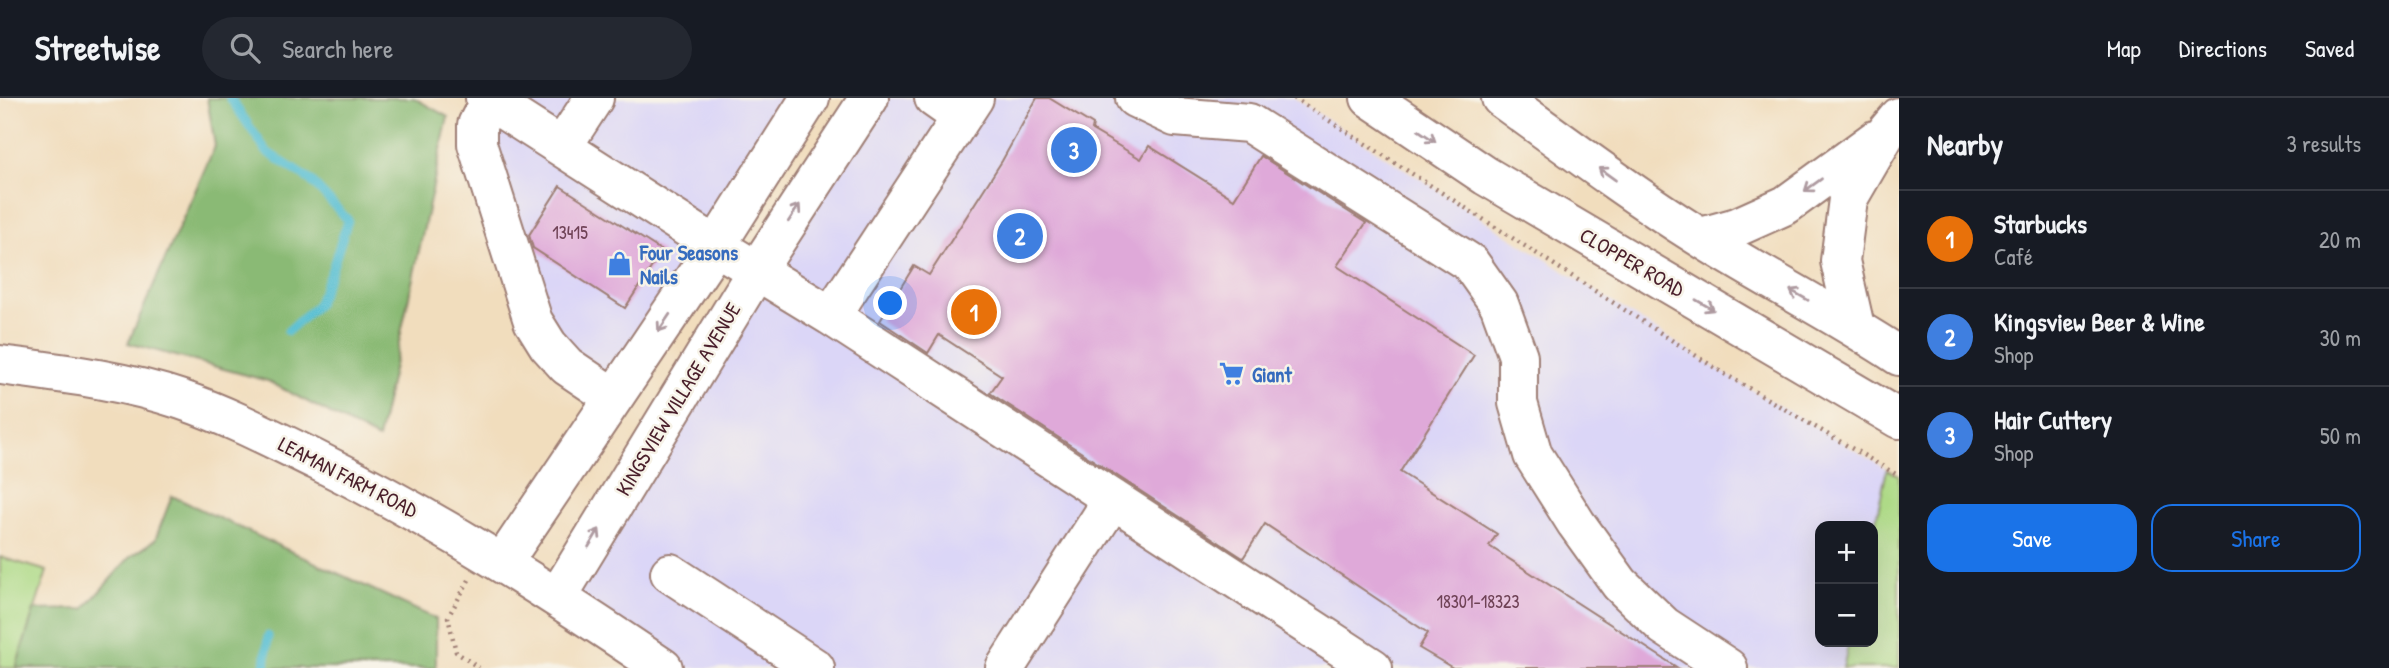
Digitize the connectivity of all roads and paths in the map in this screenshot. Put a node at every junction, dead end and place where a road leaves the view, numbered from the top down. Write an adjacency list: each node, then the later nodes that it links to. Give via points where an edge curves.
1 (594, 98): 11 (street)
2 (810, 98): 13 (street)
3 (869, 98): 14 (street, KINGSVIEW VILLAGE AVENUE, one-way to 3)
4 (1135, 98): 31 (street, via 1175,117 1249,123 1470,263 1499,304 1518,356 1518,403 1533,455 1576,523 1620,584 1664,626)
5 (1294, 98): 21 (path, via 1723,373)
6 (1370, 98): 20 (street, CLOPPER ROAD, one-way to 20, via 1486,176)
7 (1501, 98): 12 (street, one-way to 7)
8 (487, 100): 11 (street); 19 (street, via 477,125 477,144 533,321 567,366)
9 (956, 104): 15 (street)
10 (1894, 123): 12 (street, one-way to 12, via 1786,205 1737,227); 16 (street, via 1847,199 1840,261)
11 (562, 147): 13 (street)
12 (1700, 237): 16 (street, one-way to 12)
13 (716, 246): 14 (street); 19 (street, one-way to 19)
14 (757, 270): 15 (street); 25 (street, KINGSVIEW VILLAGE AVENUE, one-way to 14)
15 (831, 316): 22 (street)
16 (1854, 327): 17 (street)
17 (1899, 356)
18 (0, 365): 23 (street, LEAMAN FARM ROAD, via 103,379 181,400 246,425 387,495)
19 (614, 397): 23 (street)
20 (1899, 419)
21 (1899, 475)
22 (1112, 499): 29 (street); 30 (street)
23 (492, 556): 25 (street, LEAMAN FARM ROAD); 26 (path, via 447,620 456,652)
24 (670, 573): 28 (street)
25 (558, 596): 27 (street, LEAMAN FARM ROAD)
26 (479, 668)
27 (663, 668)
28 (815, 668)
29 (1005, 668)
30 (1373, 668)
31 (1728, 668)

